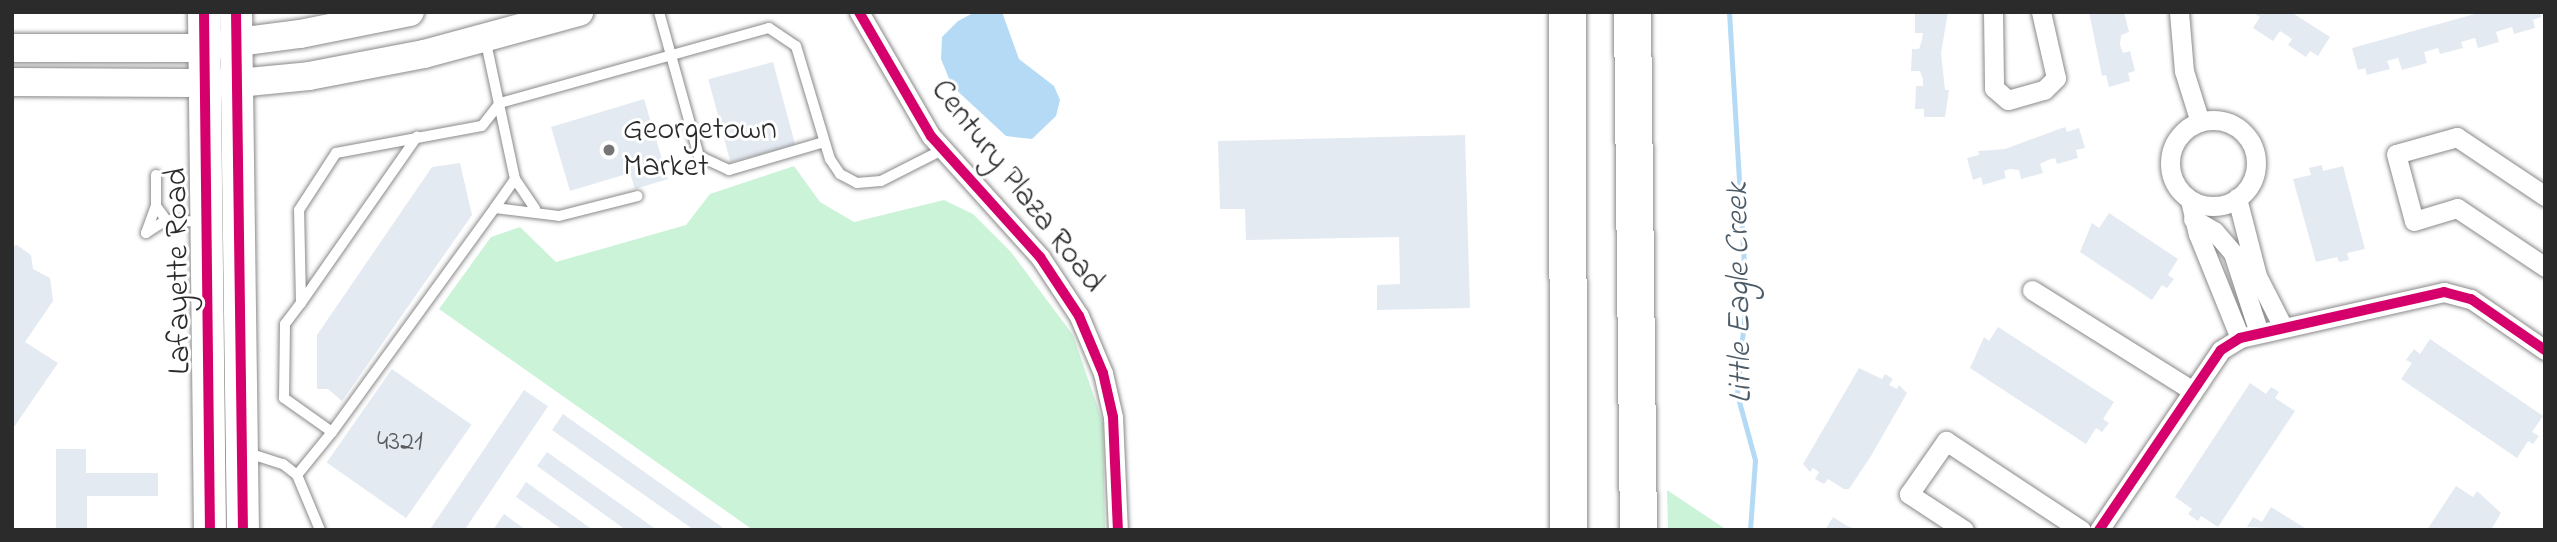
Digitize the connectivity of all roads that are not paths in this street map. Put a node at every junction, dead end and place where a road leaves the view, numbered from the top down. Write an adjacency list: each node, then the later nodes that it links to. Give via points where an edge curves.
1 (204, 12): 13 (main road, Lafayette Road)
2 (410, 12): 11 (main road)
3 (579, 12): 12 (main road)
4 (659, 12): 15 (lane)
5 (859, 12): 23 (street, Century Plaza Road, via 918,118)
6 (1567, 12): 49 (highway)
7 (1632, 12): 50 (highway)
8 (1993, 12): 9 (street, via 1994,88 2008,100 2044,90 2056,78)
9 (2041, 12)
10 (2179, 12): 20 (street, via 2184,71)
11 (237, 27): 13 (main road); 18 (main road, Lafayette Road)
12 (485, 38): 18 (main road, via 367,65); 19 (lane)
13 (204, 47): 14 (main road); 17 (main road, Lafayette Road)
14 (12, 48)
15 (673, 53): 19 (lane); 22 (lane, via 769,28 782,34 796,46); 22 (lane, via 699,156 729,170)
16 (12, 82): 17 (main road)
17 (204, 83): 18 (main road); 34 (main road, Lafayette Road)
18 (238, 83): 43 (main road, Lafayette Road)
19 (500, 103): 21 (lane, via 482,127); 25 (lane)
20 (2200, 121): 28 (street, via 2228,123 2250,141 2256,169 2252,182); 32 (street, via 2187,128 2171,151 2172,179)
21 (417, 137): 37 (lane); 37 (lane, via 336,153 299,210)
22 (824, 142): 23 (lane, via 840,174 857,183 881,181)
23 (942, 150): 48 (street, Century Plaza Road, via 1040,257 1088,334 1115,427)
24 (156, 175): 29 (lane)
25 (515, 179): 30 (lane); 31 (lane)
26 (638, 196): 31 (lane, via 559,216)
27 (2545, 196): 35 (street, via 2457,137 2396,154 2414,221 2457,208)
28 (2237, 198): 32 (street); 38 (street, via 2257,276)
29 (156, 205): 33 (lane); 33 (lane, via 146,233)
30 (495, 208): 31 (lane); 42 (lane)
31 (535, 209)
32 (2192, 210): 39 (street)
33 (166, 219): 34 (lane)
34 (206, 223): 45 (main road, Lafayette Road)
35 (2545, 267)
36 (2032, 290): 41 (street)
37 (301, 303): 42 (lane, via 285,324 284,398)
38 (2283, 327): 39 (street); 40 (street, via 2444,292 2471,299)
39 (2249, 335): 41 (street, via 2221,350)
40 (2545, 350)
41 (2193, 391): 53 (street)
42 (332, 432): 44 (lane)
43 (242, 451): 44 (lane, via 282,464); 46 (main road, Lafayette Road)
44 (297, 475): 47 (lane)
45 (210, 530)
46 (243, 530)
47 (320, 530)
48 (1118, 530)
49 (1568, 530)
50 (1638, 530)
51 (1964, 530): 52 (street, via 1909,494 1945,442)
52 (2081, 530)
53 (2099, 530)

